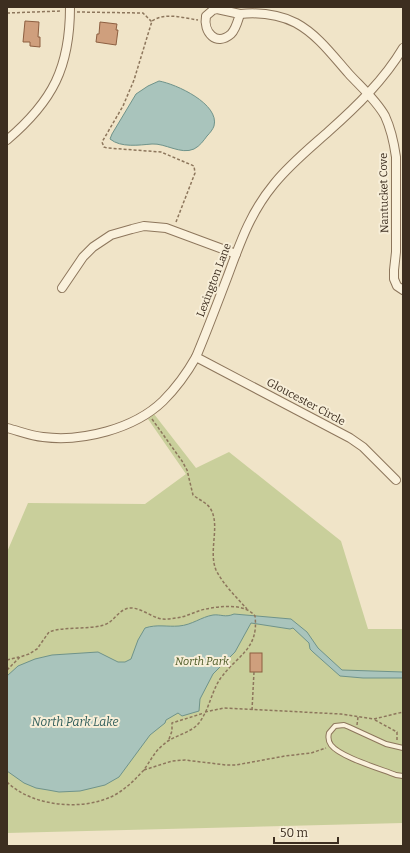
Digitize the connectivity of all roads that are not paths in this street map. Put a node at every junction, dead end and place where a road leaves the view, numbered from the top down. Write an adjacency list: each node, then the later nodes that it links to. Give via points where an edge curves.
1 (70, 9): 5 (street, via 67,50 56,82 48,98)
2 (240, 14): 2 (street, via 230,34 216,38 208,32 206,16 213,10 222,9); 4 (street, Nantucket Cove, via 268,14 283,17 301,26 314,36)
3 (403, 48): 4 (street, Lexington Lane)
4 (368, 94): 6 (street, Lexington Lane, via 274,183 252,214); 7 (street, Nantucket Cove, via 385,116 394,142)
5 (7, 140)
6 (236, 254): 8 (street, via 173,230 144,226 105,238 93,247); 10 (street, Lexington Lane)
7 (400, 254): 9 (street, Nantucket Cove, via 394,279 397,286)
8 (62, 288)
9 (403, 290)
10 (196, 357): 11 (street, Lexington Lane, via 176,387 162,402 148,413 113,430 78,438 42,437); 12 (street, Gloucester Circle, via 350,438 363,447)
11 (7, 428)
12 (396, 480)
13 (403, 748): 14 (lane, via 379,741 344,725 335,726 328,738 332,746 356,760)
14 (403, 776)

